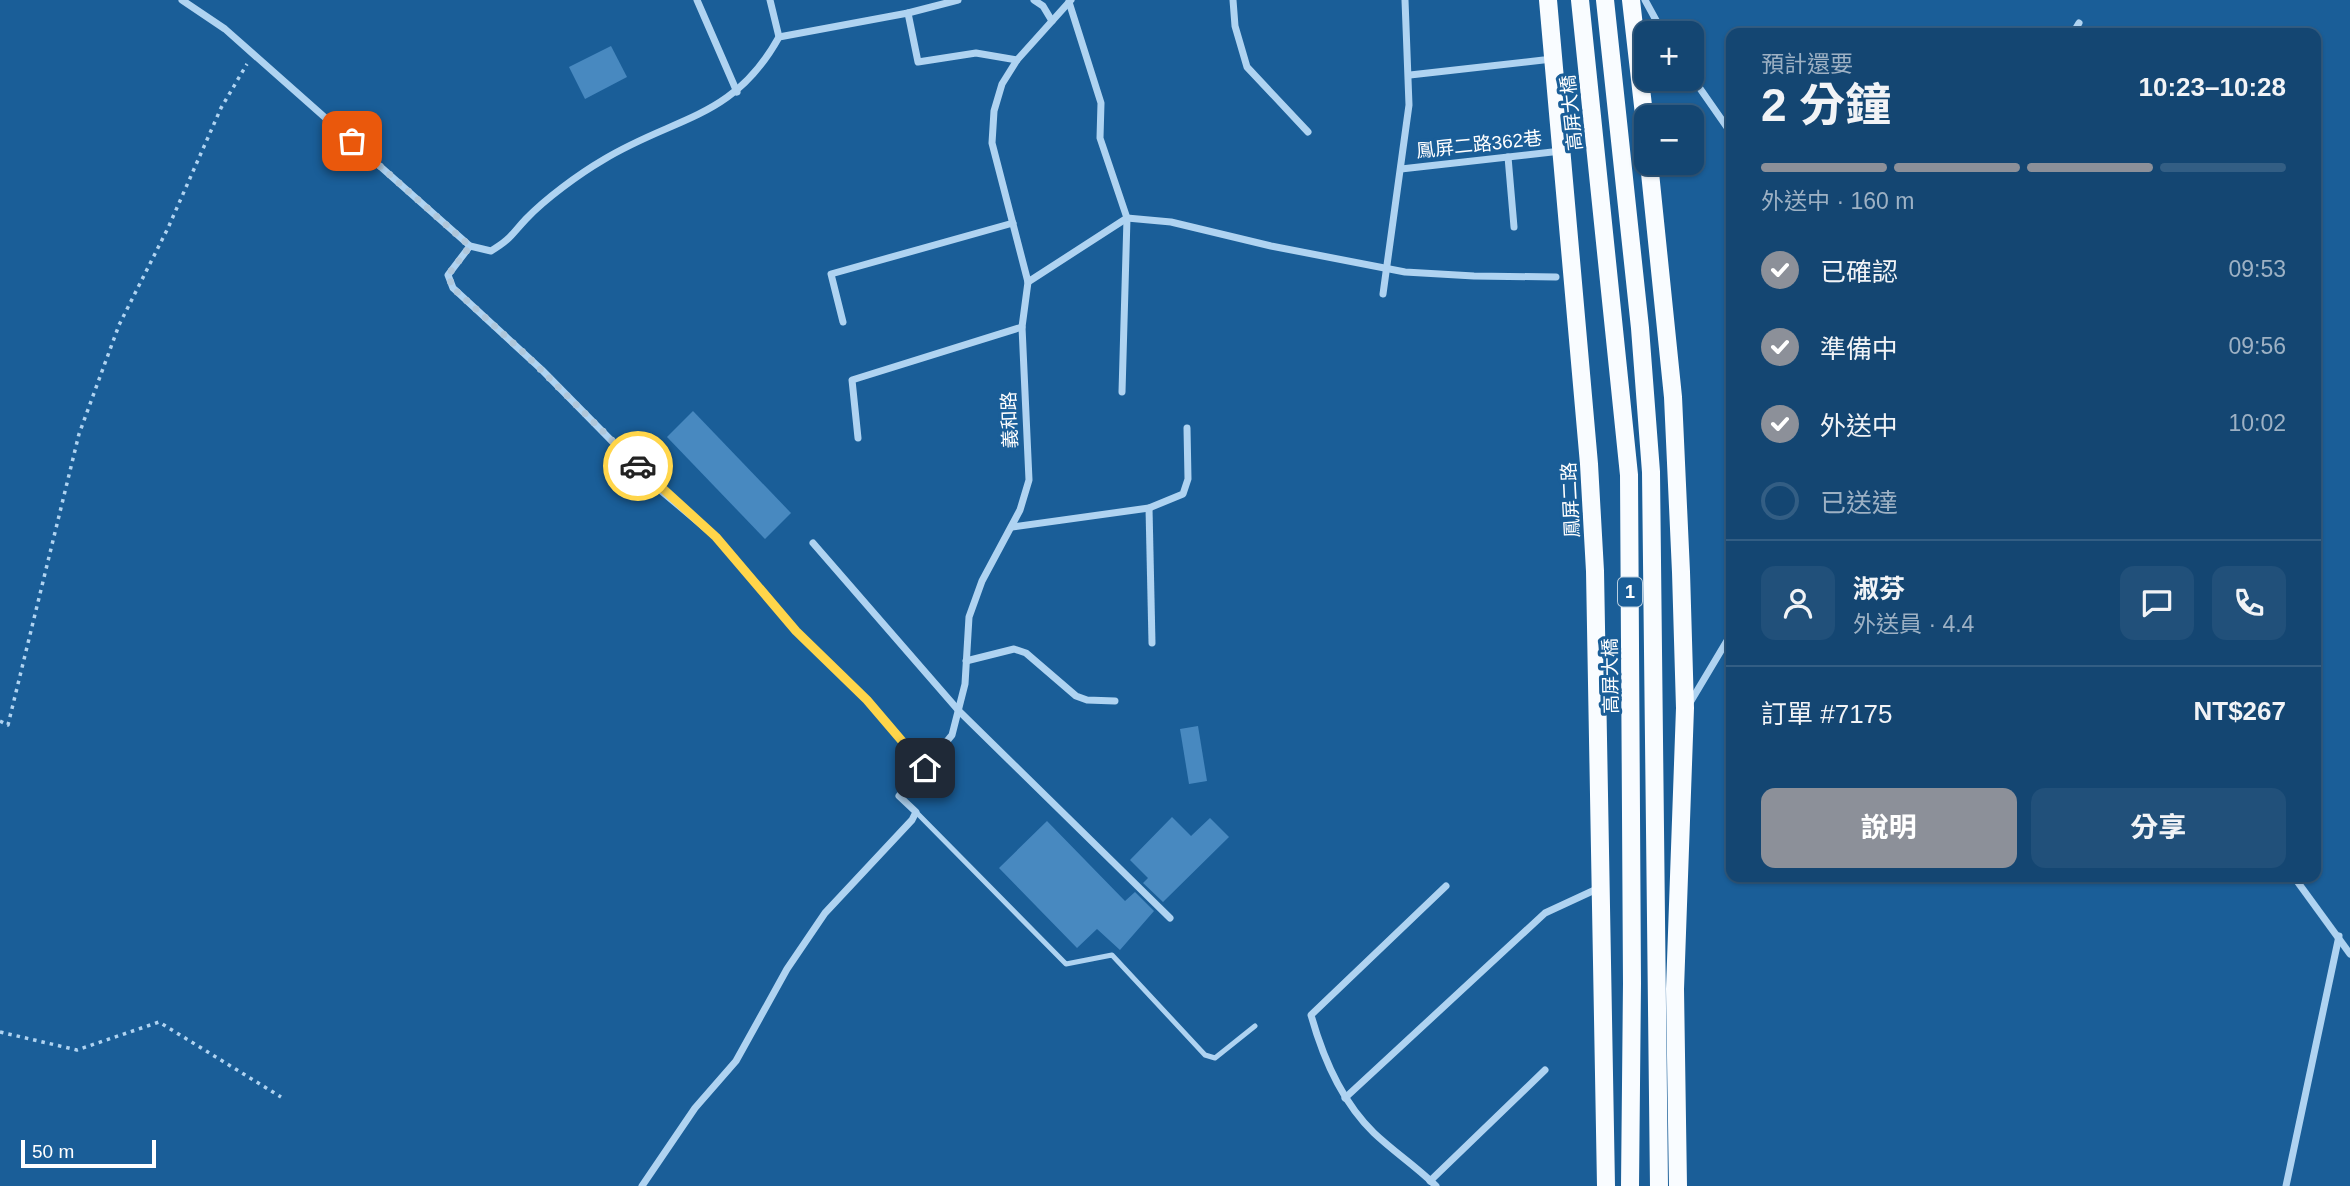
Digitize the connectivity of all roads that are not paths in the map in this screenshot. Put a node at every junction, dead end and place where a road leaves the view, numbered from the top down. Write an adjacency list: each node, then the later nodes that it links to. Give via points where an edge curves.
1 (182, 0): 35 (street, via 225,29)
2 (697, 0): 24 (street)
3 (771, 0): 19 (street)
4 (958, 0): 14 (street)
5 (1034, 0): 15 (street, via 1044,6)
6 (1233, 0): 27 (street, via 1247,67)
7 (1405, 0): 22 (street)
8 (1548, 0): 20 (main road, 鳳屏二路 / 1)
9 (1580, 0): 68 (main road, 高屏大橋 / 1, via 1629,475)
10 (1605, 0): 69 (main road, 1, via 1651,471)
11 (1632, 0): 25 (main road)
12 (1645, 0): 16 (street)
13 (1070, 1): 15 (street, 義和路); 32 (street, via 1101,103 1100,138)
14 (908, 13): 19 (street); 21 (street, via 918,62 976,53)
15 (1052, 21): 21 (street, 義和路)
16 (1657, 21)
17 (2079, 23): 18 (street)
18 (2076, 28)
19 (779, 37): 24 (street, via 757,72)
20 (1553, 59): 22 (street); 28 (main road, 鳳屏二路 / 1)
21 (1017, 60): 33 (street, 義和路, via 1002,84 992,143)
22 (1410, 75): 30 (street)
23 (1702, 91): 26 (street)
24 (737, 92): 35 (street, via 704,114 603,160 491,251)
25 (1643, 105)
26 (1726, 125)
27 (1308, 132)
28 (1562, 151): 29 (street, 鳳屏二路362巷); 58 (main road, 鳳屏二路 / 1, via 1590,464)
29 (1508, 157): 30 (street, 鳳屏二路362巷); 34 (street)
30 (1401, 169): 36 (street)
31 (1650, 175): 52 (main road, via 1673,397)
32 (1127, 218): 36 (street, via 1171,222); 38 (street); 42 (street)
33 (1013, 223): 38 (street, 義和路); 40 (street, via 831,274)
34 (1514, 227)
35 (470, 246): 54 (street, via 448,275 453,288 659,489 716,537 796,631 875,709)
36 (1387, 269): 37 (street); 39 (street)
37 (1556, 277)
38 (1028, 282): 41 (street, 義和路)
39 (1382, 294)
40 (843, 323)
41 (1022, 327): 44 (street, via 852,380); 46 (street, 義和路, via 1029,480)
42 (1122, 392)
43 (1187, 428): 45 (street, via 1187,487 1183,494)
44 (859, 438)
45 (1149, 508): 46 (street); 48 (street)
46 (1012, 527): 50 (street, 義和路, via 982,581 969,617)
47 (813, 543): 53 (street)
48 (1152, 643)
49 (1726, 643): 52 (street)
50 (967, 661): 51 (street, via 1014,649 1026,653 1076,696); 53 (street, 義和路)
51 (1115, 701)
52 (1685, 708): 70 (main road, via 1675,989)
53 (959, 711): 54 (street, 義和路, via 952,735); 59 (street)
54 (925, 768): 55 (street, 義和路, via 899,796)
55 (916, 812): 62 (lane, via 1066,964 1112,954 1205,1055 1215,1058); 66 (street, via 825,913 787,969 736,1061 695,1108)
56 (2298, 882): 60 (street)
57 (1446, 886): 64 (street, via 1311,1015 1323,1057)
58 (1601, 887): 64 (street, via 1545,913); 67 (main road, 鳳屏二路 / 1)
59 (1170, 918)
60 (2339, 936): 61 (street); 71 (street)
61 (2350, 954)
62 (1255, 1027)
63 (1545, 1070): 65 (street)
64 (1345, 1098): 65 (street, via 1372,1132)
65 (1433, 1183)
66 (642, 1186)
67 (1606, 1186)
68 (1630, 1186)
69 (1659, 1186)
70 (1678, 1186)
71 (2286, 1186)

